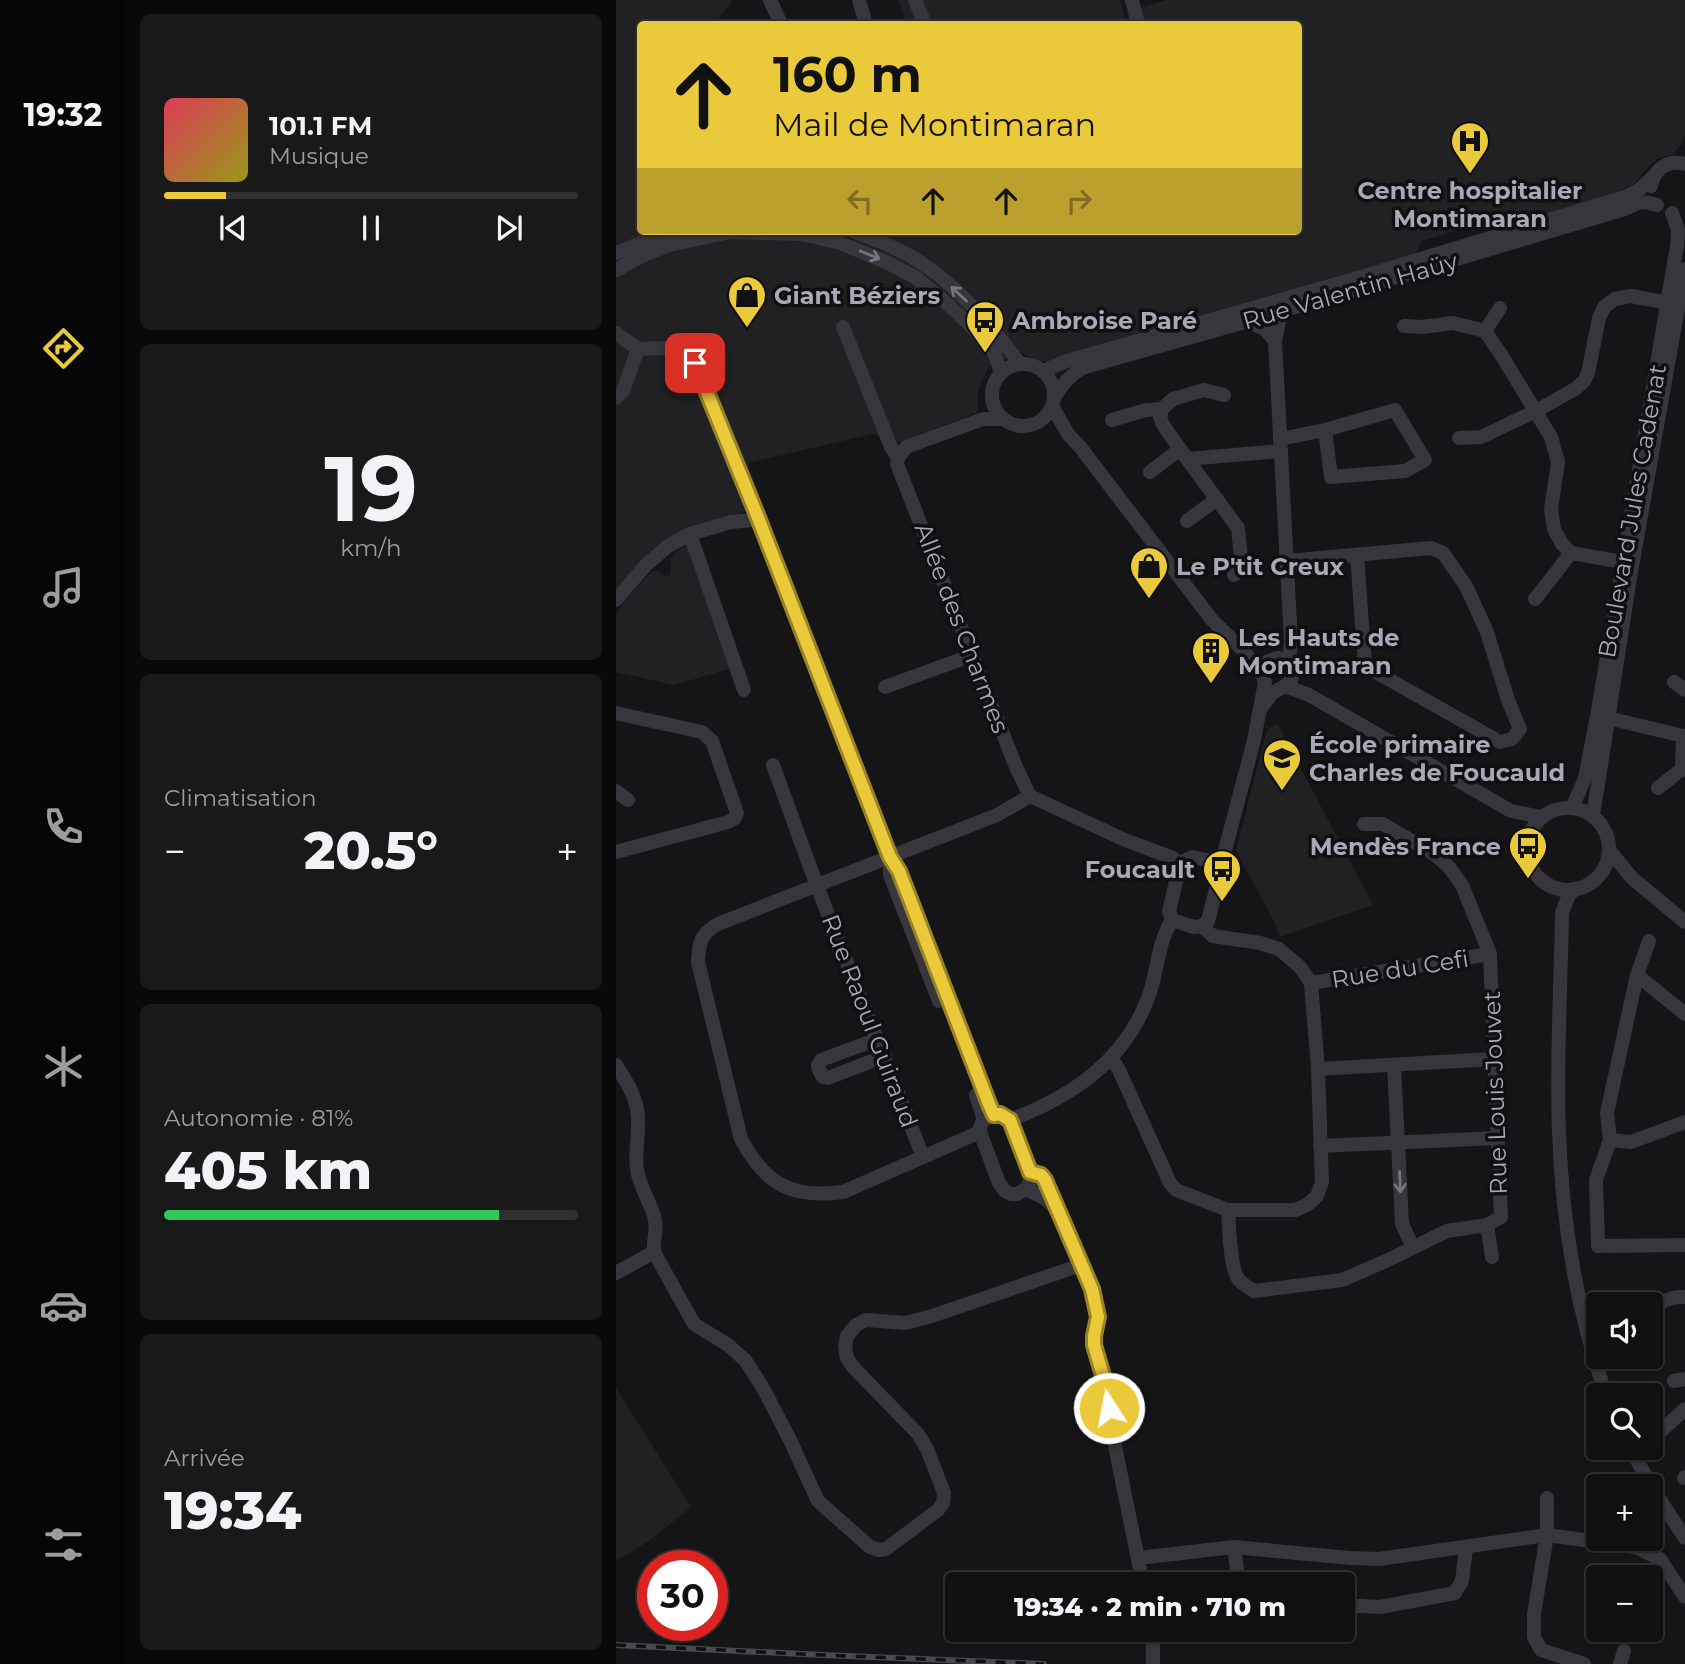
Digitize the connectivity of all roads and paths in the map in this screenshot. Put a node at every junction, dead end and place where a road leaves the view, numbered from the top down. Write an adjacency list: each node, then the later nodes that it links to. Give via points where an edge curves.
1 (770, 0): 5 (street)
2 (859, 0): 6 (street)
3 (915, 0): 7 (street)
4 (1132, 0): 8 (street)
5 (777, 21)
6 (865, 21)
7 (924, 21)
8 (1137, 21)
9 (1681, 160): 10 (street, Rue Valentin Haüy, via 1660,168)
10 (1652, 178): 11 (street, via 1651,194); 33 (street, Rue Valentin Haüy, via 1625,197)
11 (1657, 205): 12 (street); 24 (street, Rue Valentin Haüy, via 1639,202)
12 (1679, 212): 22 (street, Boulevard Jules Cadenat)
13 (661, 235): 19 (street)
14 (716, 235): 20 (street, one-way to 14, via 669,245)
15 (806, 235): 34 (street, one-way to 34, via 840,243 915,277 970,325 994,352)
16 (863, 235): 18 (street)
17 (876, 235): 18 (street)
18 (882, 242): 32 (street, one-way to 18, via 963,297 912,257)
19 (616, 254)
20 (616, 270)
21 (1685, 270): 71 (street, Boulevard Jules Cadenat)
22 (1668, 303): 40 (street, via 1631,296 1604,307 1584,380); 59 (street, Boulevard Jules Cadenat)
23 (1500, 308): 28 (street)
24 (1288, 309): 25 (street, Rue Valentin Haüy); 30 (street, via 1278,324)
25 (1245, 322): 30 (street, via 1264,328); 38 (street, Rue Valentin Haüy, via 1085,367 1062,385)
26 (1404, 326): 28 (street, via 1453,323)
27 (843, 327): 50 (street, Allée des Charmes)
28 (1485, 331): 40 (street)
29 (616, 332): 31 (street)
30 (1275, 341): 48 (street)
31 (638, 349): 36 (street); 53 (street, via 670,348 695,363)
32 (1020, 364): 33 (street); 34 (street)
33 (1042, 371): 38 (street, via 1053,388)
34 (1001, 373): 37 (street)
35 (1224, 395): 39 (street, via 1203,390 1174,399)
36 (616, 398)
37 (993, 401): 41 (street); 42 (street)
38 (1053, 402): 43 (street); 46 (street)
39 (1162, 409): 44 (street); 49 (street, via 1163,425)
40 (1536, 411): 47 (street, via 1481,437); 56 (street, via 1552,437 1558,462 1553,529)
41 (983, 419): 42 (street); 50 (street, via 906,447)
42 (1004, 419): 43 (street, via 1022,426)
43 (1041, 420): 46 (street)
44 (1112, 420)
45 (1325, 430): 45 (street, via 1331,477 1405,471 1425,460 1395,410); 48 (street)
46 (1068, 434): 64 (street, via 1212,620 1244,651)
47 (1458, 438)
48 (1280, 445): 49 (street); 58 (street)
49 (1184, 454): 51 (street); 52 (street)
50 (898, 458): 63 (street, Allée des Charmes)
51 (1150, 472)
52 (1217, 499): 54 (street); 60 (street, via 1238,527 1241,558)
53 (758, 518): 55 (street); 85 (street)
54 (1186, 521)
55 (690, 534): 62 (street, via 655,557); 67 (street)
56 (1571, 553): 59 (street); 61 (street)
57 (1357, 555): 57 (street, via 1364,666 1500,742 1512,739 1520,729 1487,632 1466,586 1443,553 1431,548); 58 (street)
58 (1287, 561): 64 (street, via 1292,642)
59 (1623, 562): 77 (street, Boulevard Jules Cadenat, via 1585,778)
60 (1234, 575)
61 (1535, 599)
62 (616, 600)
63 (973, 655): 65 (street); 76 (street, Allée des Charmes)
64 (1276, 668): 66 (street, via 1273,688); 66 (street, via 1291,680); 68 (street); 69 (street)
65 (885, 687)
66 (1282, 687): 68 (street); 69 (street)
67 (744, 690)
68 (1309, 695): 78 (street)
69 (1260, 710): 87 (street, via 1223,858)
70 (616, 713): 84 (street, via 702,732 712,741 737,813 728,822)
71 (1608, 718): 72 (street); 79 (street, Boulevard Jules Cadenat)
72 (1684, 734): 74 (street)
73 (773, 765): 90 (street, Rue Raoul Guiraud)
74 (1684, 769): 75 (street)
75 (1658, 788)
76 (1030, 796): 85 (street, via 998,815); 86 (street)
77 (1572, 808): 79 (street); 80 (street)
78 (1511, 811): 80 (street); 82 (street)
79 (1593, 816): 83 (street, via 1602,825)
80 (1542, 817): 82 (street)
81 (1364, 824): 98 (street, via 1383,824 1449,867 1462,885)
82 (1530, 834): 91 (street, via 1531,865)
83 (1609, 850): 88 (street); 89 (street)
84 (616, 852)
85 (890, 857): 90 (street); 110 (street, via 890,875)
86 (1180, 864): 87 (street, via 1193,858); 94 (street, via 1169,911)
87 (1216, 866): 96 (street, via 1219,878 1208,921)
88 (1603, 870): 89 (street); 92 (street, via 1585,886)
89 (1632, 878): 95 (street)
90 (817, 886): 102 (street, Rue Raoul Guiraud); 116 (street, via 718,924 701,939 698,962 741,1139 762,1171 807,1194 843,1192)
91 (1553, 887): 92 (street); 93 (street)
92 (1574, 889): 93 (street)
93 (1562, 913): 130 (street, via 1562,1192 1583,1316)
94 (1172, 920): 96 (street, via 1194,928); 104 (street, via 1164,932 1148,998 1131,1032)
95 (1685, 922)
96 (1202, 926): 100 (street, via 1213,936 1279,949)
97 (1649, 941): 99 (street)
98 (1490, 954): 100 (street, Rue du Cefi); 105 (street, Rue Louis Jouvet)
99 (1637, 975): 101 (street); 113 (street, via 1607,1114)
100 (1311, 983): 108 (street)
101 (1685, 1014)
102 (878, 1039): 103 (street, Rue Raoul Guiraud); 103 (street, via 821,1060 819,1070 828,1078)
103 (885, 1056): 116 (street, Rue Raoul Guiraud)
104 (1111, 1057): 109 (street, via 1064,1096); 120 (street, via 1170,1183 1176,1190)
105 (1493, 1059): 107 (street); 112 (street, Rue Louis Jouvet)
106 (616, 1065): 124 (street, via 637,1109 637,1169 657,1231)
107 (1394, 1065): 108 (street); 114 (street)
108 (1318, 1069): 115 (street)
109 (1010, 1120): 110 (street, via 1000,1114); 117 (street)
110 (986, 1122): 116 (street); 118 (street, via 999,1183 1011,1194)
111 (1685, 1122): 113 (street, via 1631,1142)
112 (1498, 1138): 114 (street); 121 (street, Rue Louis Jouvet, via 1501,1217)
113 (1610, 1140): 122 (street, via 1596,1180 1598,1246)
114 (1398, 1142): 115 (street); 123 (street, one-way to 123, via 1402,1224)
115 (1320, 1146): 120 (street, via 1322,1182 1307,1205 1295,1210)
116 (923, 1157)
117 (1030, 1172): 118 (street); 119 (street, via 1045,1180)
118 (1027, 1189): 119 (street)
119 (1057, 1210): 126 (street)
120 (1228, 1210): 123 (street, Rue Louis Jouvet, via 1237,1276 1254,1291 1342,1280)
121 (1487, 1225): 123 (street, Rue Louis Jouvet, via 1447,1231); 125 (street, Rue Louis Jouvet)
122 (1685, 1245)
123 (1413, 1247)
124 (654, 1252): 126 (street, via 694,1324 745,1360 818,1501 878,1550 886,1549 938,1510 944,1493 918,1434 847,1358 847,1336 866,1320 905,1323 929,1317); 127 (street)
125 (1492, 1257)
126 (1081, 1265): 139 (street, via 1097,1310 1094,1345)
127 (616, 1273)
128 (1685, 1297): 129 (street, via 1672,1296)
129 (1663, 1303)
130 (1602, 1383)
131 (1683, 1414): 132 (street)
132 (1663, 1430)
133 (1641, 1460): 136 (street)
134 (1547, 1498): 135 (street)
135 (1548, 1535): 138 (street); 142 (street, via 1635,1547 1660,1559); 146 (street, via 1534,1637 1541,1650)
136 (1685, 1538)
137 (1234, 1547): 138 (street, via 1379,1559); 139 (street); 141 (street)
138 (1466, 1548): 143 (street, via 1462,1581 1455,1593 1380,1607)
139 (1138, 1558): 140 (street)
140 (1141, 1572)
141 (1237, 1572)
142 (1685, 1597)
143 (1355, 1606)
144 (1153, 1642): 145 (street)
145 (1153, 1664)
146 (1584, 1664)

